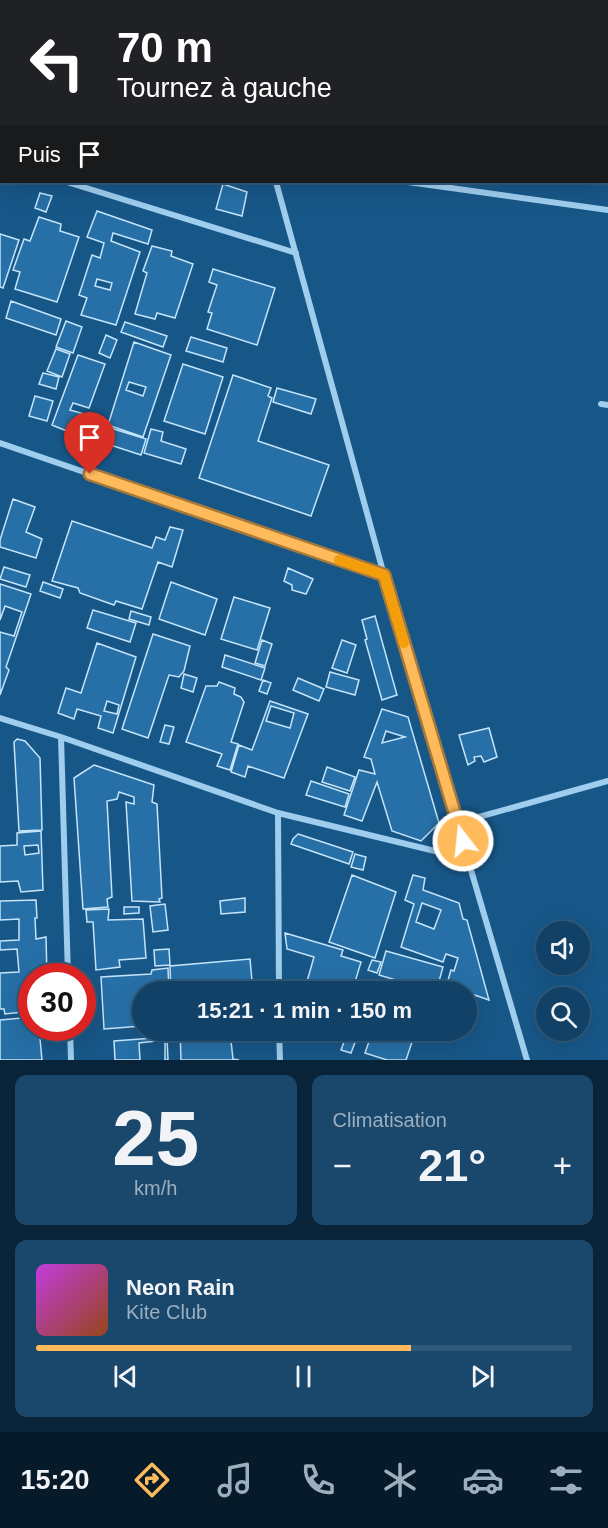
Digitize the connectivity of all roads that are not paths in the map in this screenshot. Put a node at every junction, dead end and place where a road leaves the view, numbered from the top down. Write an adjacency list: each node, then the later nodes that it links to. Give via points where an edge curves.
1 (70, 183): 5 (street)
2 (276, 183): 5 (street)
3 (415, 183): 4 (street)
4 (608, 210)
5 (296, 253): 7 (street)
6 (0, 443): 7 (street)
7 (384, 575): 12 (street)
8 (0, 718): 9 (street)
9 (62, 737): 11 (street); 14 (street)
10 (608, 781): 12 (street)
11 (278, 813): 13 (street); 15 (street)
12 (457, 823): 13 (street)
13 (468, 859): 20 (street)
14 (69, 963)
15 (279, 981)
16 (70, 1041): 18 (street)
17 (279, 1041): 19 (street)
18 (71, 1060)
19 (280, 1060)
20 (527, 1060)

